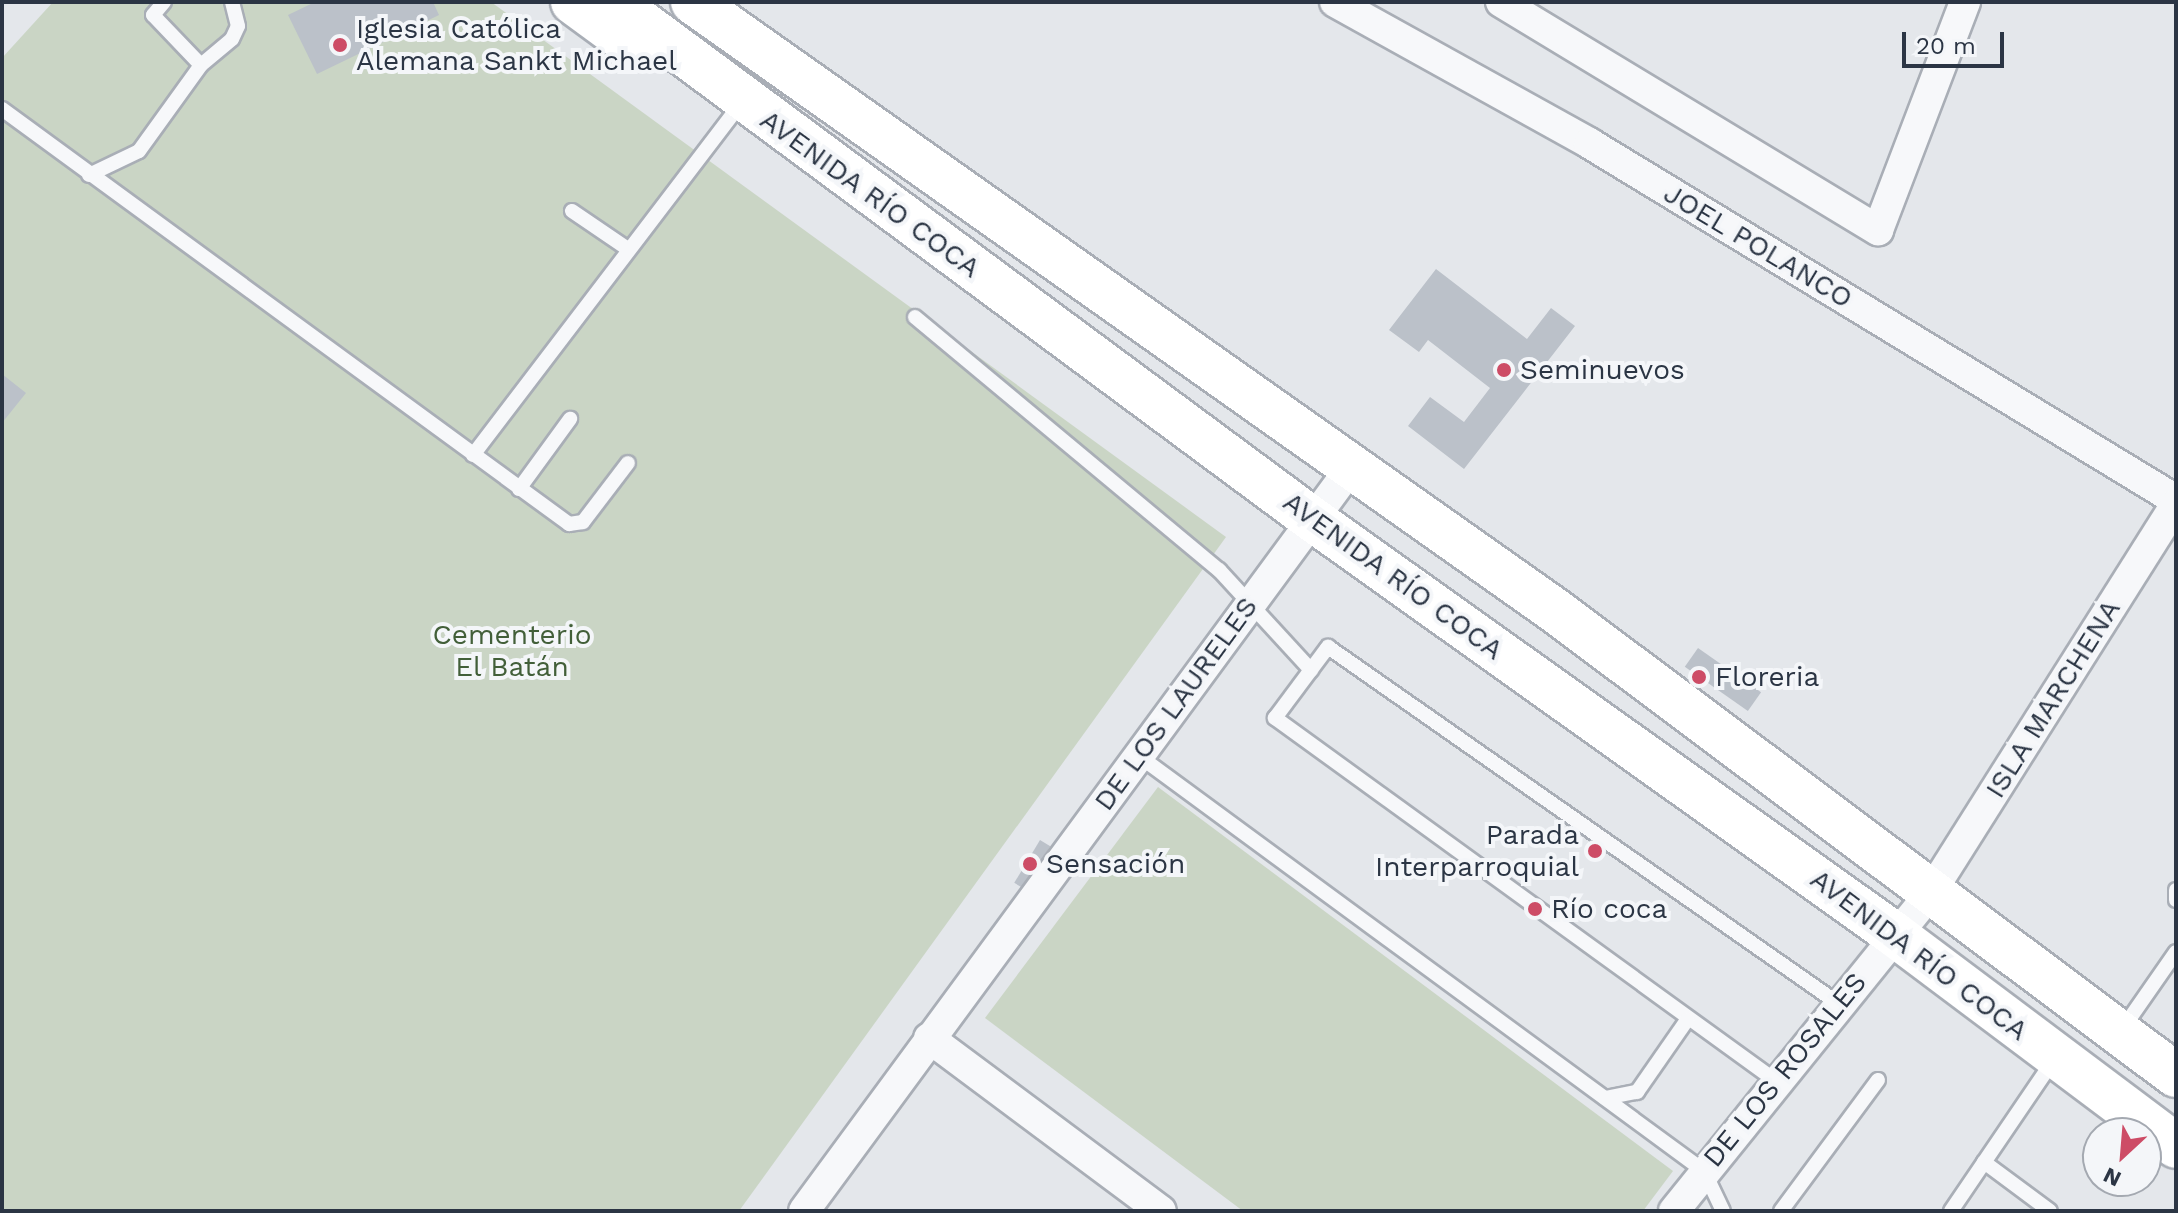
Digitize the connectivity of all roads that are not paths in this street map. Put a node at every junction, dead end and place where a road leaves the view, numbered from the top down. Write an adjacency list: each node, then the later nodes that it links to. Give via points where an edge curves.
1 (164, 2): 9 (lane, via 153,15)
2 (232, 2): 9 (lane, via 236,32)
3 (573, 2): 10 (main road, via 675,77)
4 (614, 2): 10 (main road, AVENIDA RÍO COCA)
5 (693, 2): 19 (main road, AVENIDA RÍO COCA)
6 (1335, 2): 21 (street, JOEL POLANCO, via 1589,143)
7 (1501, 2): 8 (street, via 1878,230)
8 (1965, 2)
9 (201, 65): 12 (lane, via 139,151)
10 (735, 96): 14 (lane); 22 (main road, AVENIDA RÍO COCA)
11 (2, 109): 12 (lane)
12 (89, 175): 17 (lane)
13 (572, 211): 14 (lane)
14 (628, 249): 17 (lane)
15 (915, 317): 23 (lane, via 1219,570)
16 (570, 419): 20 (lane)
17 (473, 455): 20 (lane)
18 (628, 463): 20 (lane, via 577,524)
19 (1350, 469): 22 (street, DE LOS LAURELES); 27 (main road, AVENIDA RÍO COCA, via 1557,612)
20 (519, 489)
21 (2176, 502): 27 (street, ISLA MARCHENA)
22 (1312, 519): 23 (street, DE LOS LAURELES); 29 (main road, AVENIDA RÍO COCA)
23 (1251, 603): 24 (lane); 25 (street, DE LOS LAURELES)
24 (1311, 670): 31 (lane, via 1328,647); 32 (lane, via 1275,718)
25 (1139, 756): 34 (street, DE LOS LAURELES); 39 (lane)
26 (2176, 890): 28 (lane)
27 (1929, 895): 29 (street, DE LOS ROSALES); 33 (main road, AVENIDA RÍO COCA)
28 (2176, 900)
29 (1894, 934): 31 (street, DE LOS ROSALES); 35 (main road, AVENIDA RÍO COCA)
30 (2176, 952): 33 (lane)
31 (1839, 1004): 38 (street, DE LOS ROSALES)
32 (1687, 1020): 38 (lane); 39 (lane, via 1637,1092)
33 (2119, 1033): 36 (main road, AVENIDA RÍO COCA)
34 (929, 1038): 44 (street, DE LOS LAURELES); 45 (street)
35 (2056, 1057): 40 (lane, via 2079,1055); 41 (main road, AVENIDA RÍO COCA); 42 (lane)
36 (2176, 1075)
37 (1878, 1080): 48 (lane)
38 (1776, 1081): 43 (street, DE LOS ROSALES)
39 (1605, 1098): 43 (lane)
40 (2176, 1125)
41 (2176, 1146)
42 (1984, 1162): 49 (lane); 50 (lane)
43 (1704, 1171): 46 (street, DE LOS ROSALES); 47 (lane)
44 (804, 1211)
45 (1161, 1211)
46 (1674, 1211)
47 (1723, 1211)
48 (1781, 1211)
49 (1951, 1211)
50 (2050, 1211)

